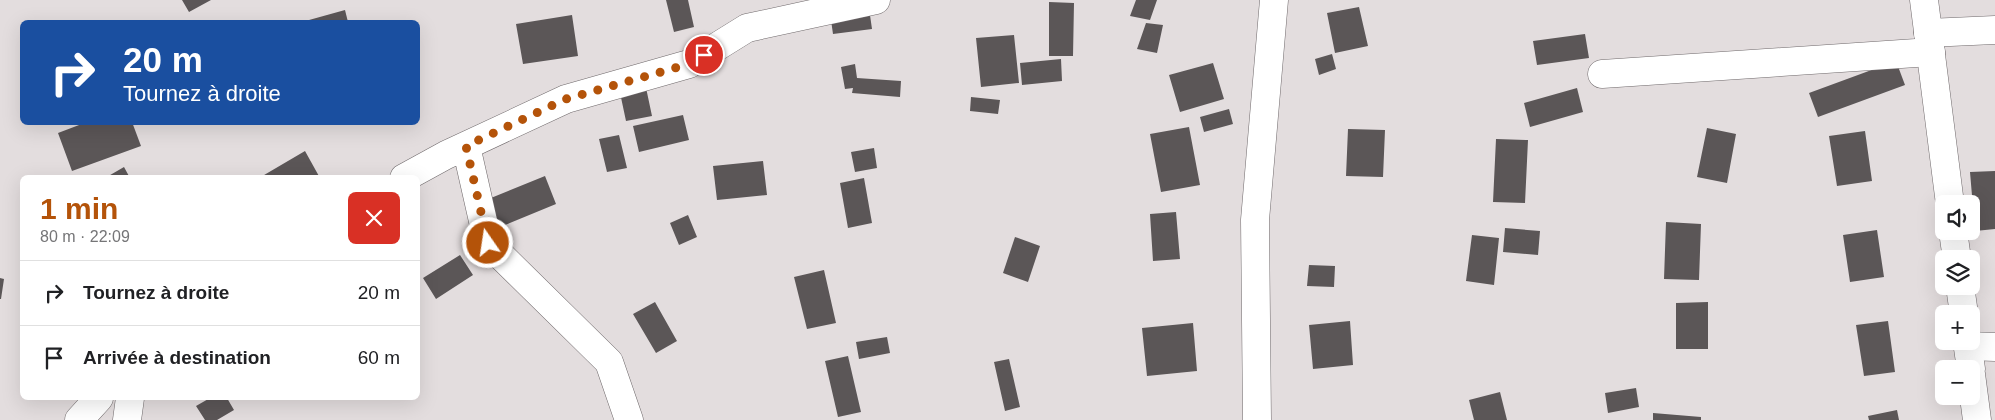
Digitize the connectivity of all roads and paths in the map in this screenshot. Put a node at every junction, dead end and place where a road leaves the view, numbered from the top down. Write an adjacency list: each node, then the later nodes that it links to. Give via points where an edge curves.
1 (876, 0): 7 (street, via 748,28 689,64 566,99)
2 (1274, 0): 18 (street, via 1255,220)
3 (1924, 0): 5 (street)
4 (1995, 30): 5 (street)
5 (1929, 42): 6 (street); 9 (street)
6 (1602, 74)
7 (466, 146): 8 (street); 17 (street, via 488,243 610,362)
8 (410, 175)
9 (1949, 195)
10 (1995, 347): 11 (street)
11 (1969, 352)
12 (97, 400): 15 (street)
13 (130, 400): 16 (street)
14 (1975, 405): 19 (street)
15 (79, 420)
16 (128, 420)
17 (629, 420)
18 (1257, 420)
19 (1977, 420)

